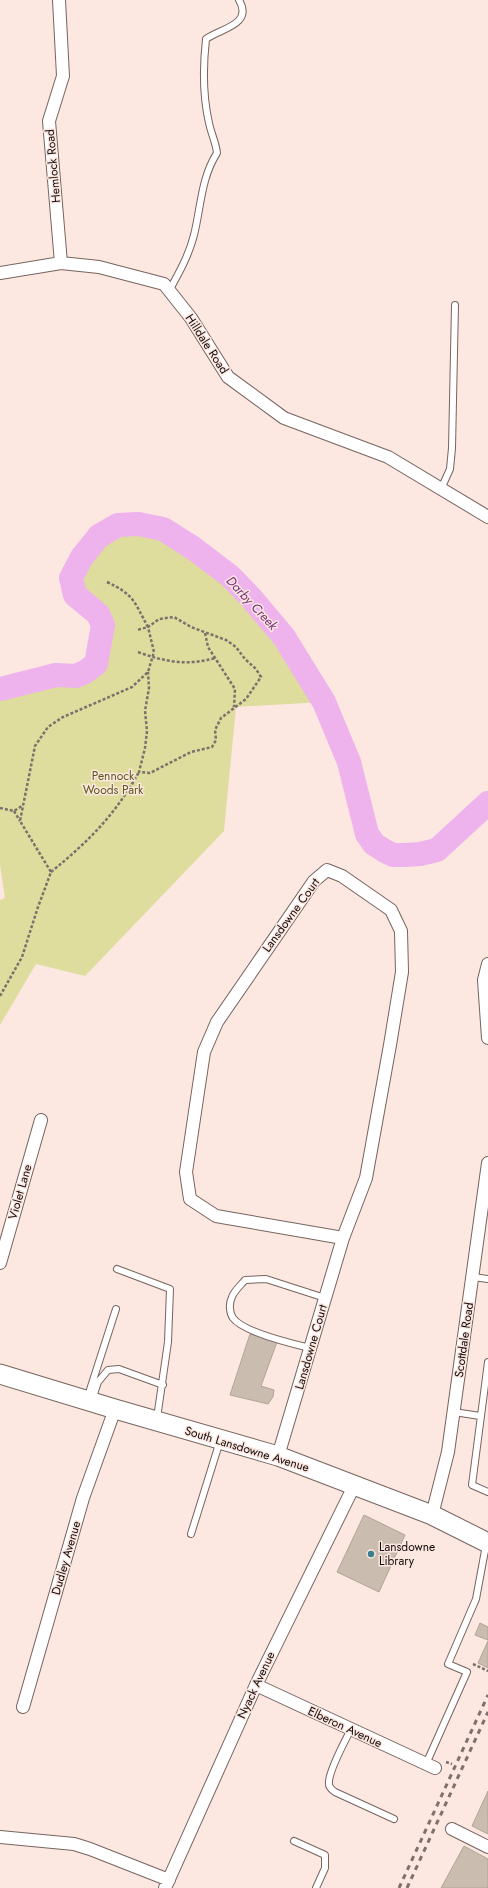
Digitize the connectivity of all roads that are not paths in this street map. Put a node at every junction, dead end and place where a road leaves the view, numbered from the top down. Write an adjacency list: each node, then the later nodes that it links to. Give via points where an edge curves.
1 (59, 0): 3 (street, Hemlock Road, via 63,76 49,121)
2 (239, 0): 5 (lane, via 243,10 236,24 206,39 206,104 217,153 207,173 194,235 186,259)
3 (61, 263): 4 (street, Hilldale Road); 5 (street, Hilldale Road, via 99,267 164,284)
4 (0, 273)
5 (169, 291): 7 (street, Hilldale Road, via 191,318 228,377 284,418 388,457)
6 (455, 304): 7 (lane, via 452,448 450,469)
7 (441, 489): 8 (street, Hilldale Road)
8 (488, 517)
9 (488, 964): 10 (street, via 484,980)
10 (488, 1038)
11 (41, 1120): 14 (street, Violet Lane)
12 (488, 1163): 16 (street, Scottdale Road)
13 (343, 1238): 13 (street, Lansdowne Court, via 366,1178 402,972 401,932 391,910 342,876 327,870 314,881 217,1022 204,1052 186,1172 190,1199 216,1216); 18 (street, Lansdowne Court)
14 (0, 1263)
15 (117, 1269): 23 (lane, via 170,1289)
16 (473, 1277): 17 (lane); 26 (street, Scottdale Road)
17 (488, 1279)
18 (325, 1298): 20 (street, Lansdowne Court); 20 (lane, via 266,1279 245,1280 232,1296 230,1310 233,1318 243,1326 276,1339)
19 (116, 1309): 24 (lane)
20 (310, 1348): 30 (street, Lansdowne Court)
21 (488, 1362): 27 (lane)
22 (0, 1374): 24 (main road, South Lansdowne Avenue)
23 (163, 1385): 24 (lane, via 119,1369 108,1370 98,1382); 28 (lane)
24 (89, 1401): 25 (main road, South Lansdowne Avenue)
25 (115, 1409): 28 (main road, South Lansdowne Avenue); 37 (street, Dudley Avenue, via 83,1498)
26 (454, 1412): 27 (lane); 33 (street, Scottdale Road, via 448,1452)
27 (480, 1416): 32 (lane, via 472,1485)
28 (157, 1422): 29 (main road, South Lansdowne Avenue)
29 (220, 1440): 30 (main road, South Lansdowne Avenue); 34 (lane)
30 (278, 1456): 31 (main road, South Lansdowne Avenue)
31 (354, 1486): 33 (main road, South Lansdowne Avenue); 36 (street, Nyack Avenue)
32 (488, 1492)
33 (432, 1515): 35 (main road, South Lansdowne Avenue)
34 (191, 1534)
35 (487, 1542): 39 (lane, via 476,1599 448,1664 467,1672)
36 (256, 1685): 38 (street, Elberon Avenue); 45 (street, Nyack Avenue)
37 (23, 1707)
38 (351, 1729): 39 (street, Elberon Avenue); 40 (lane, via 328,1781 329,1786 335,1792)
39 (431, 1766)
40 (394, 1819)
41 (452, 1829): 44 (street)
42 (0, 1837): 45 (street, via 74,1844)
43 (294, 1841): 46 (lane, via 325,1855 325,1868)
44 (488, 1847)
45 (167, 1884)
46 (316, 1888)

